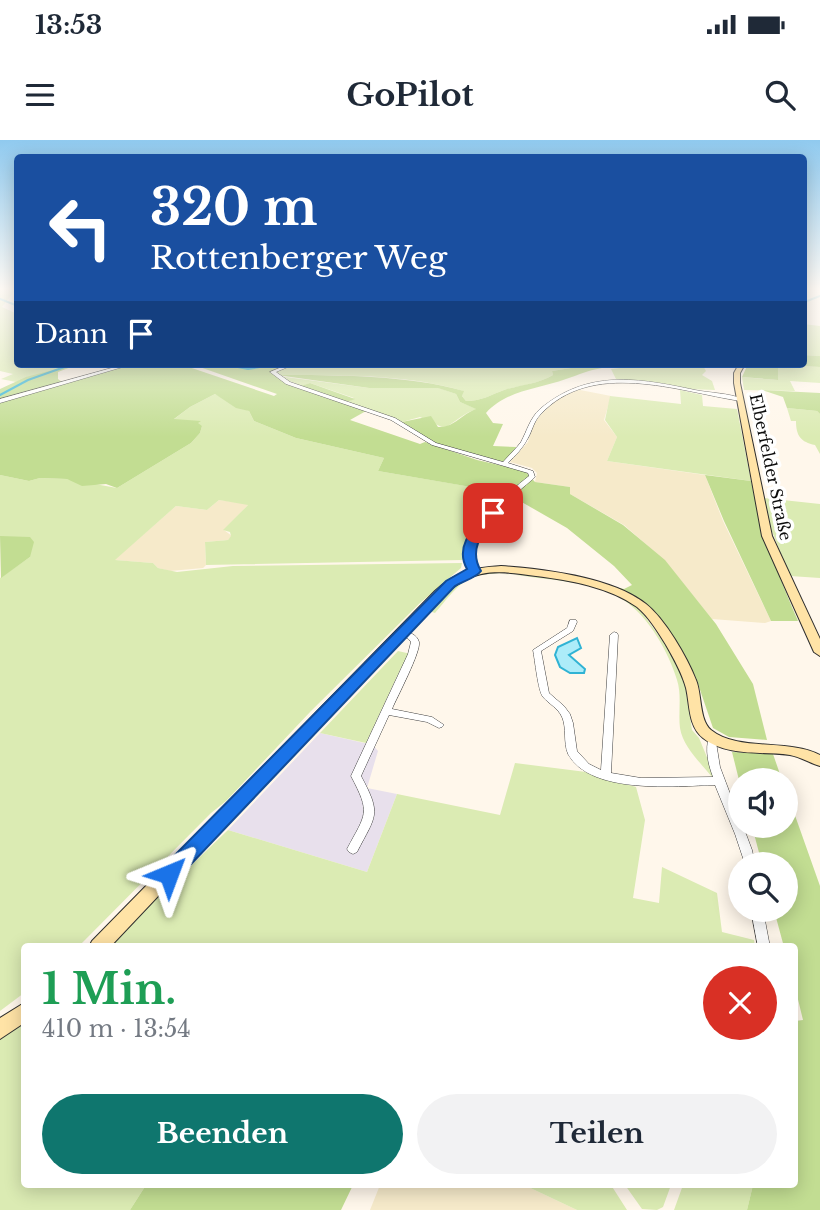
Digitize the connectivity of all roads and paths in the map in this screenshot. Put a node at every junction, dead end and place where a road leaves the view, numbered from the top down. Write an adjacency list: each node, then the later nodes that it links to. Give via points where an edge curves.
1 (117, 368): 5 (street)
2 (282, 368): 6 (street, via 272,372 288,383 393,419 434,444)
3 (740, 368): 4 (street, Elberfelder Straße)
4 (740, 399): 6 (street, via 640,382 596,381 569,391 540,412); 11 (street, Elberfelder Straße, via 767,536)
5 (0, 401)
6 (504, 464): 7 (street, via 528,470 532,477 510,494 471,538 470,562)
7 (480, 571): 9 (street, via 451,583); 14 (street, via 567,578 605,587 635,601 680,660 700,725)
8 (573, 622): 16 (street, via 570,629 537,650 545,694 567,717 573,754)
9 (401, 632): 12 (street, via 415,640 414,655); 21 (street)
10 (614, 635): 16 (street)
11 (820, 652)
12 (386, 711): 13 (street); 18 (street, via 356,776 372,813)
13 (439, 725)
14 (712, 738): 15 (street, via 730,745 802,752); 17 (street)
15 (820, 761)
16 (606, 777): 17 (street)
17 (720, 781): 19 (street)
18 (353, 849)
19 (746, 852)
20 (759, 922): 22 (street)
21 (102, 943)
22 (763, 943)
23 (21, 1014): 24 (street)
24 (0, 1030)

